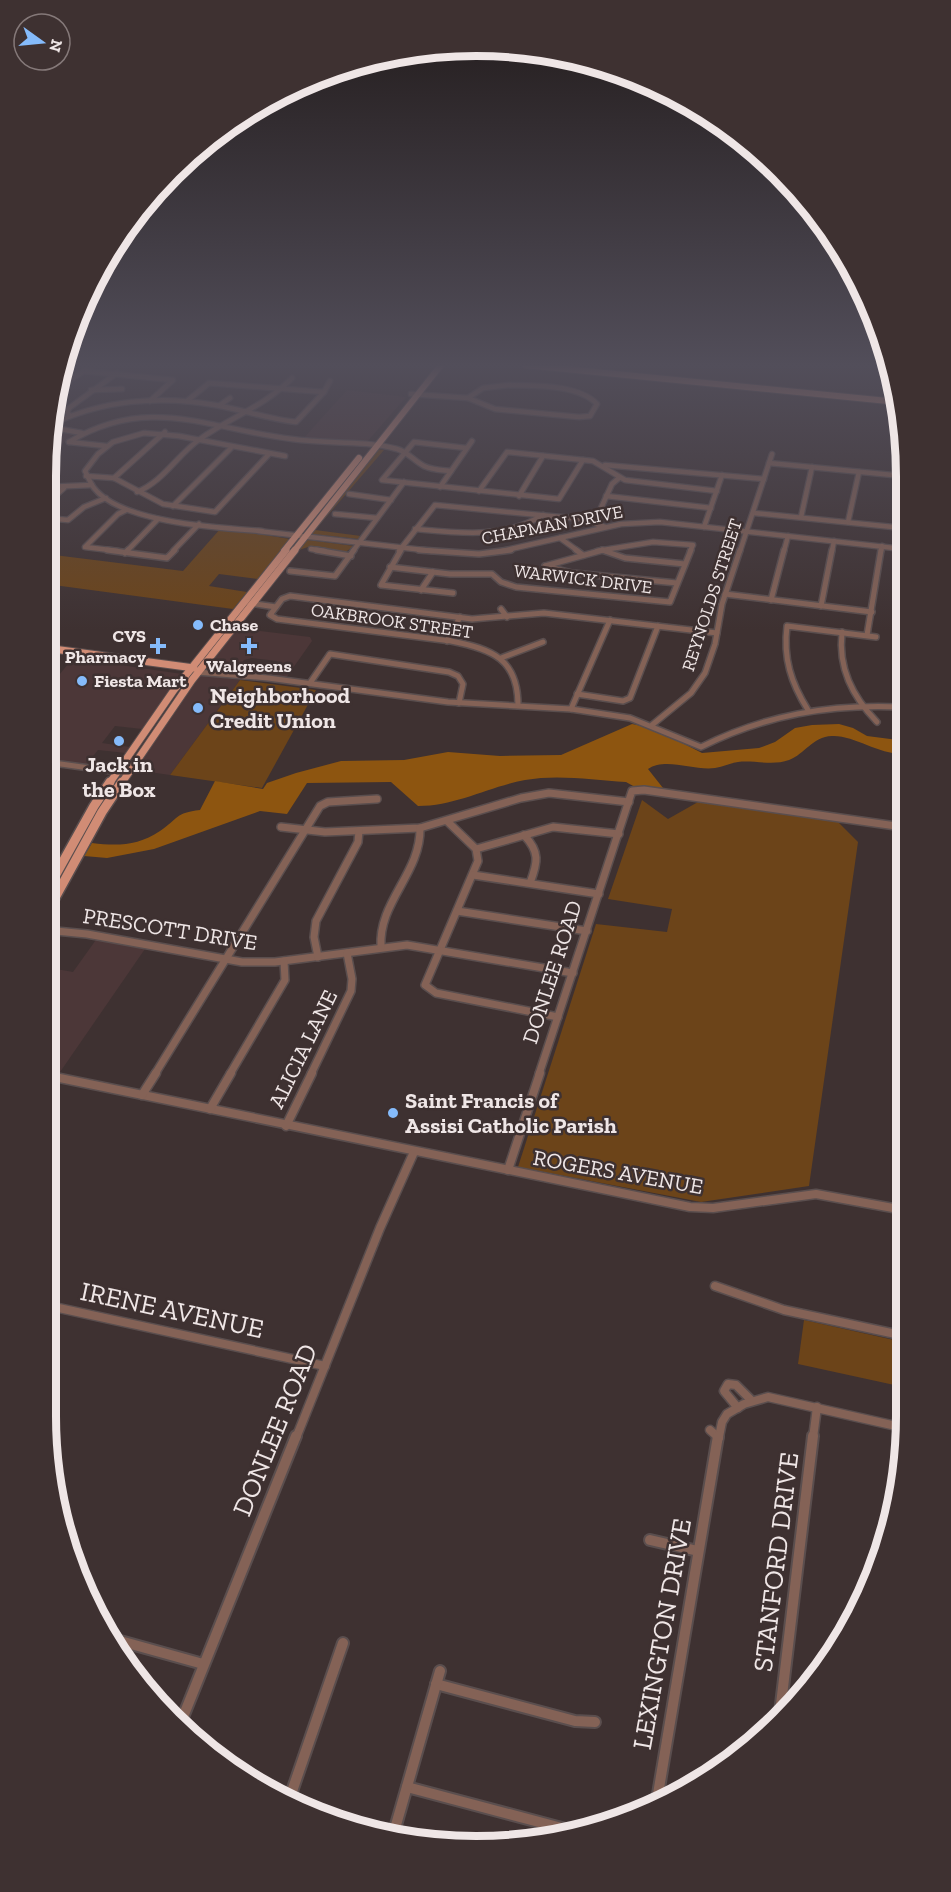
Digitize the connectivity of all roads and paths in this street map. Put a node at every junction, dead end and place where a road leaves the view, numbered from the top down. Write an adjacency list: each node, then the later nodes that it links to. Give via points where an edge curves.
1 (98, 453): 25 (street, via 85,471)
2 (141, 453): 26 (street)
3 (185, 453): 36 (street, via 146,489)
4 (226, 453): 43 (street)
5 (264, 453): 13 (street)
6 (367, 453): 45 (main road)
7 (367, 453): 49 (main road)
8 (403, 453): 29 (street, via 382,480)
9 (408, 453): 21 (street, via 424,465)
10 (463, 453): 21 (street)
11 (506, 453): 34 (street)
12 (519, 453): 16 (street)
13 (268, 454): 15 (street); 43 (street, via 215,512)
14 (772, 454): 18 (street, REYNOLDS STREET)
15 (285, 456)
16 (543, 456): 17 (street); 39 (street)
17 (582, 460): 19 (street); 39 (street, via 561,497 554,500)
18 (769, 463): 20 (street); 28 (street, REYNOLDS STREET)
19 (604, 465): 23 (street); 27 (street)
20 (812, 467): 22 (street); 54 (street)
21 (451, 471): 31 (street)
22 (859, 472): 24 (street); 58 (street)
23 (723, 475): 28 (street); 35 (street)
24 (896, 475)
25 (86, 476): 26 (street); 30 (street, CHAPMAN DRIVE)
26 (114, 478): 36 (street)
27 (619, 478): 35 (street); 40 (street)
28 (764, 479): 50 (street, REYNOLDS STREET)
29 (404, 482): 31 (street); 42 (street)
30 (92, 485): 33 (street); 41 (street, CHAPMAN DRIVE)
31 (440, 486): 34 (street)
32 (56, 488): 33 (street)
33 (64, 488): 38 (street)
34 (479, 491): 39 (street)
35 (717, 491): 44 (street)
36 (137, 492): 43 (street)
37 (349, 494): 42 (street)
38 (56, 495)
39 (519, 496)
40 (606, 496): 44 (street); 47 (street)
41 (106, 498): 48 (street, CHAPMAN DRIVE); 55 (street, via 66,520)
42 (391, 500): 57 (street)
43 (173, 506)
44 (711, 508): 62 (street)
45 (318, 509): 49 (main road); 65 (main road)
46 (473, 509): 52 (street); 53 (street); 63 (street, via 435,505)
47 (603, 509)
48 (126, 510): 56 (street, CHAPMAN DRIVE); 75 (street, via 84,546)
49 (326, 510): 65 (main road)
50 (754, 513): 54 (street); 64 (street, REYNOLDS STREET)
51 (335, 514): 57 (street)
52 (543, 515): 61 (street, via 589,520); 63 (street, via 528,524 474,535)
53 (473, 516)
54 (801, 517): 58 (street)
55 (56, 519)
56 (158, 519): 59 (street, CHAPMAN DRIVE); 75 (street)
57 (377, 519): 69 (street)
58 (848, 522): 60 (street)
59 (199, 524): 65 (street, CHAPMAN DRIVE); 75 (street, via 170,556)
60 (896, 526)
61 (606, 527): 62 (street, CHAPMAN DRIVE, via 660,522); 67 (street, CHAPMAN DRIVE)
62 (704, 527): 64 (street, CHAPMAN DRIVE)
63 (415, 530): 71 (street)
64 (745, 532): 66 (street, CHAPMAN DRIVE); 87 (street, REYNOLDS STREET)
65 (301, 536): 69 (street, CHAPMAN DRIVE); 82 (main road); 83 (main road)
66 (788, 536): 68 (street, CHAPMAN DRIVE); 88 (street)
67 (560, 538): 71 (street, CHAPMAN DRIVE, via 479,554); 76 (street)
68 (834, 541): 70 (street, CHAPMAN DRIVE); 91 (street)
69 (360, 543): 71 (street, CHAPMAN DRIVE); 77 (street)
70 (882, 546): 72 (street, CHAPMAN DRIVE); 94 (street)
71 (401, 548): 79 (street)
72 (896, 548)
73 (311, 549): 77 (street)
74 (602, 550): 76 (street); 78 (street, via 625,558); 78 (street, via 638,541 693,544)
75 (125, 553)
76 (583, 555): 84 (street, via 545,566 572,573)
77 (351, 556): 80 (street, via 335,576)
78 (685, 564): 84 (street)
79 (390, 567): 81 (street, WARWICK DRIVE); 85 (street, via 381,583)
80 (290, 571)
81 (433, 572): 84 (street, WARWICK DRIVE, via 492,574 516,587 670,602); 85 (street)
82 (260, 581): 83 (main road); 89 (main road)
83 (269, 582): 90 (main road)
84 (677, 583)
85 (421, 590): 86 (street)
86 (453, 593)
87 (725, 594): 88 (street); 100 (street, REYNOLDS STREET)
88 (771, 600): 91 (street)
89 (243, 603): 90 (street); 101 (main road)
90 (252, 604): 92 (street); 103 (main road)
91 (821, 606): 94 (street)
92 (276, 607): 95 (street, via 283,598 293,597); 105 (street, OAKBROOK STREET, via 270,616 277,620)
93 (501, 609): 96 (street)
94 (872, 612): 102 (street)
95 (460, 617): 96 (street); 105 (street)
96 (507, 617): 97 (street, via 544,612)
97 (610, 620): 98 (street); 111 (street)
98 (658, 626): 100 (street); 111 (street, via 630,698 623,701)
99 (842, 632): 102 (street); 113 (street, via 840,664); 119 (street, via 787,626 785,657 794,690)
100 (717, 633): 121 (street, REYNOLDS STREET, via 701,681)
101 (216, 635): 103 (main road); 109 (main road)
102 (867, 635): 104 (street)
103 (225, 637): 109 (main road)
104 (876, 637)
105 (447, 641): 108 (street, OAKBROOK STREET)
106 (543, 642): 108 (street)
107 (56, 651): 109 (main road)
108 (501, 658): 114 (street, OAKBROOK STREET, via 517,678)
109 (194, 670): 110 (street); 116 (main road); 117 (main road)
110 (310, 683): 112 (street); 112 (street, via 330,654 449,672 463,684)
111 (578, 694): 118 (street)
112 (459, 703): 114 (street)
113 (862, 704): 115 (street); 119 (street); 120 (street)
114 (518, 705): 118 (street)
115 (896, 707)
116 (161, 708): 117 (main road); 123 (main road)
117 (172, 709): 124 (main road)
118 (571, 709): 121 (street)
119 (808, 710): 121 (street, via 773,717 701,747)
120 (877, 723)
121 (652, 725)
122 (56, 764): 123 (street)
123 (116, 773): 124 (street); 136 (main road)
124 (126, 774): 138 (main road)
125 (377, 799): 131 (street, via 323,803)
126 (629, 802): 127 (street, via 538,794); 128 (street, DONLEE ROAD, via 635,789); 134 (street, DONLEE ROAD)
127 (447, 821): 130 (street); 135 (street)
128 (896, 826)
129 (281, 827): 131 (street)
130 (420, 828): 132 (street); 145 (street, via 418,849 380,927)
131 (304, 830): 132 (street); 149 (street)
132 (359, 831): 148 (street, via 358,842 316,921)
133 (524, 834): 134 (street, via 562,826); 135 (street); 139 (street, via 537,847 539,856)
134 (619, 834): 140 (street, DONLEE ROAD)
135 (476, 849): 137 (street, via 478,861)
136 (56, 875): 138 (main road)
137 (473, 875): 139 (street); 142 (street)
138 (68, 876): 141 (main road)
139 (530, 884): 140 (street)
140 (599, 894): 144 (street, DONLEE ROAD)
141 (56, 897)
142 (457, 911): 144 (street); 146 (street)
143 (56, 931): 149 (street, PRESCOTT DRIVE)
144 (587, 931): 151 (street, DONLEE ROAD)
145 (381, 947): 146 (street, PRESCOTT DRIVE, via 407,945); 147 (street, PRESCOTT DRIVE)
146 (440, 951): 151 (street, PRESCOTT DRIVE); 152 (street, via 425,985 431,992)
147 (347, 952): 148 (street, PRESCOTT DRIVE); 156 (street, ALICIA LANE, via 351,990)
148 (318, 957): 150 (street, PRESCOTT DRIVE)
149 (224, 959): 150 (street, PRESCOTT DRIVE); 154 (street)
150 (284, 962): 155 (street, via 285,980)
151 (573, 973): 152 (street, DONLEE ROAD)
152 (558, 1017): 158 (street, DONLEE ROAD)
153 (56, 1077): 154 (street, ROGERS AVENUE)
154 (142, 1095): 155 (street, ROGERS AVENUE)
155 (210, 1109): 156 (street, ROGERS AVENUE)
156 (286, 1126): 157 (street, ROGERS AVENUE)
157 (414, 1152): 158 (street, ROGERS AVENUE); 163 (street, DONLEE ROAD)
158 (508, 1170): 159 (street, ROGERS AVENUE, via 690,1207 713,1208 816,1194)
159 (896, 1209)
160 (715, 1287): 162 (street, via 738,1298)
161 (56, 1307): 163 (street, IRENE AVENUE)
162 (896, 1334)
163 (325, 1366): 174 (street, DONLEE ROAD)
164 (752, 1401): 165 (street, via 772,1397); 166 (street); 166 (street, via 736,1385 728,1384 724,1391)
165 (817, 1407): 167 (street); 177 (street, STANFORD DRIVE)
166 (738, 1408): 169 (street, LEXINGTON DRIVE, via 725,1416)
167 (896, 1426)
168 (710, 1430): 169 (street)
169 (719, 1437): 171 (street, LEXINGTON DRIVE)
170 (650, 1540): 171 (street)
171 (698, 1551): 182 (street, LEXINGTON DRIVE)
172 (121, 1641): 174 (street)
173 (342, 1643): 181 (street)
174 (203, 1664): 178 (street, DONLEE ROAD)
175 (440, 1671): 176 (street)
176 (436, 1684): 179 (street, via 575,1721); 180 (street)
177 (781, 1703)
178 (183, 1717)
179 (595, 1722)
180 (407, 1788): 183 (street); 184 (street)
181 (291, 1794)
182 (658, 1794)
183 (559, 1827)
184 (395, 1828)

